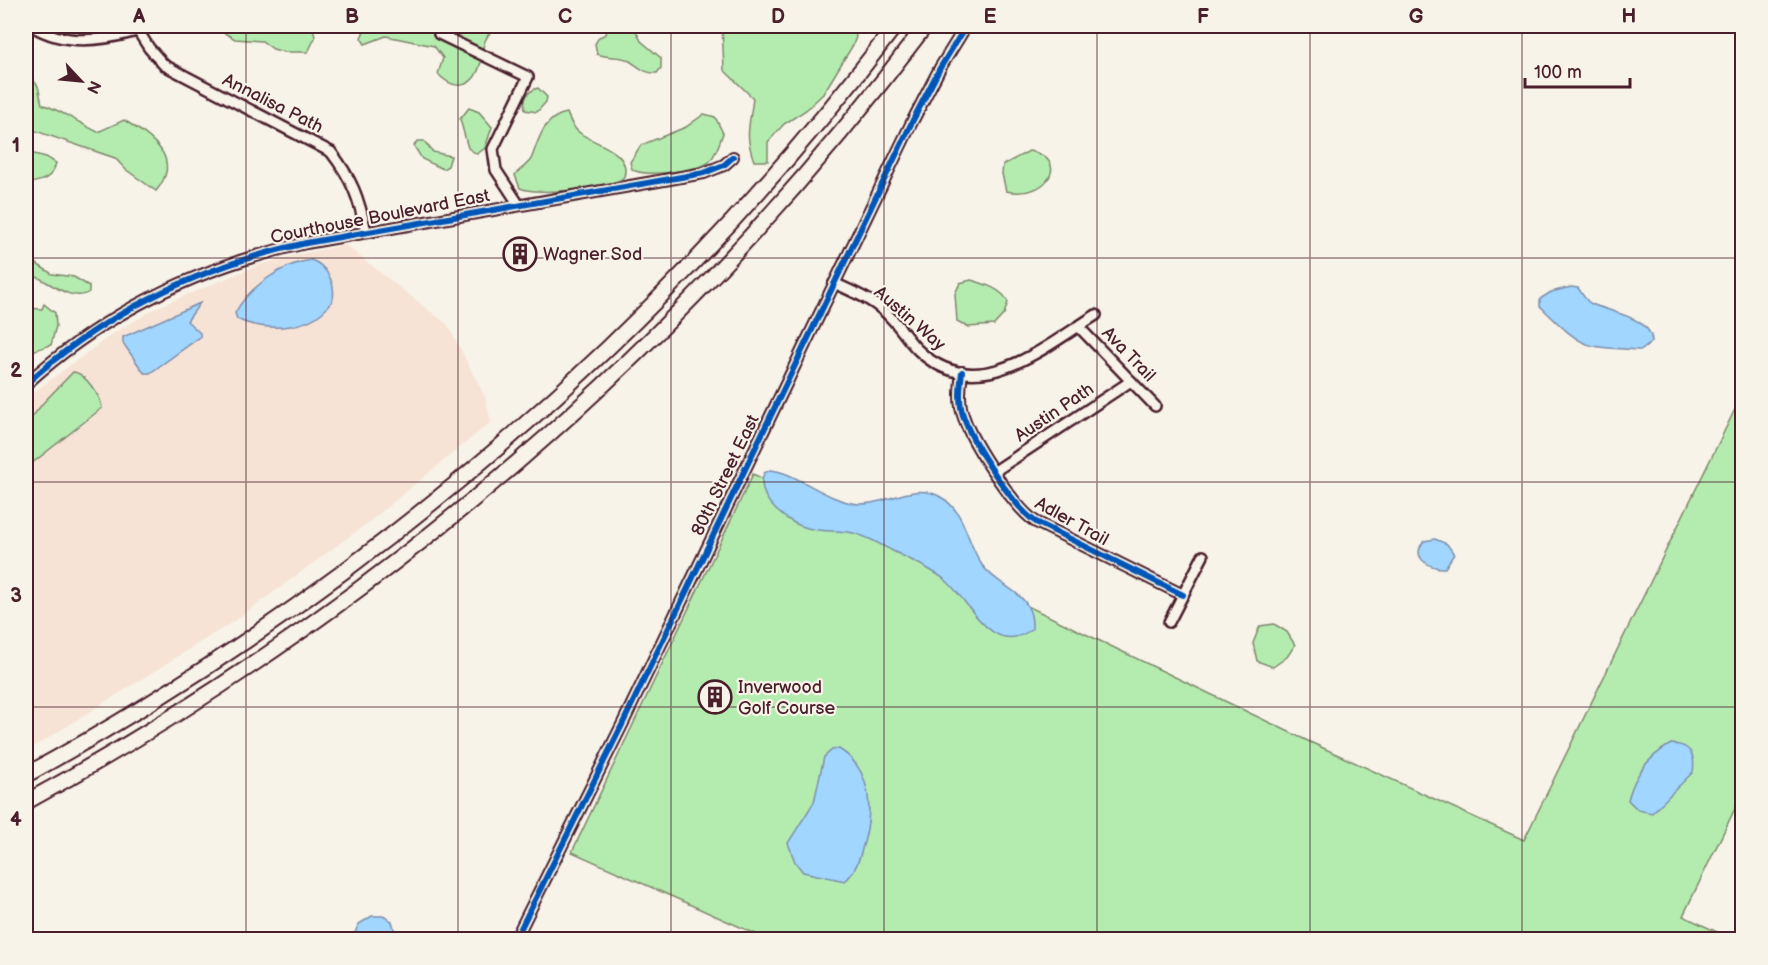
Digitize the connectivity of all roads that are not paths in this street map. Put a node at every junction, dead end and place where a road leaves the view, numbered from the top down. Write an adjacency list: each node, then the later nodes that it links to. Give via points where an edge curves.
1 (32, 26): 5 (street, via 79,40 108,39)
2 (895, 26): 21 (highway, via 804,139 706,250 596,359 486,458 292,609 169,691)
3 (927, 26): 22 (highway, via 801,179 721,268 625,365 523,458 418,544 287,641 159,724)
4 (966, 26): 10 (street, 80th Street East, via 929,88)
5 (136, 28): 9 (street, Annalisa Path, via 164,65 331,152 350,176)
6 (439, 34): 8 (street, via 528,77 493,149 496,170)
7 (733, 157): 8 (street, Courthouse Boulevard East, via 704,173)
8 (519, 205): 9 (street, Courthouse Boulevard East)
9 (366, 232): 15 (street, Courthouse Boulevard East, via 277,249 175,286 108,321)
10 (834, 283): 13 (street, Austin Way, via 880,307 928,358); 23 (street, 80th Street East)
11 (1096, 315): 12 (street, Austin Way)
12 (1078, 326): 13 (street, Austin Way, via 1009,368 990,373); 14 (street, Ava Trail)
13 (962, 372): 17 (street, Adler Trail, via 959,394 964,419)
14 (1131, 381): 16 (street, Ava Trail); 17 (street, Austin Path)
15 (26, 384)
16 (1155, 406)
17 (995, 471): 19 (street, Adler Trail, via 1031,518)
18 (1203, 556): 19 (street)
19 (1183, 595): 20 (street)
20 (1169, 622)
21 (26, 775)
22 (26, 802)
23 (515, 939)

